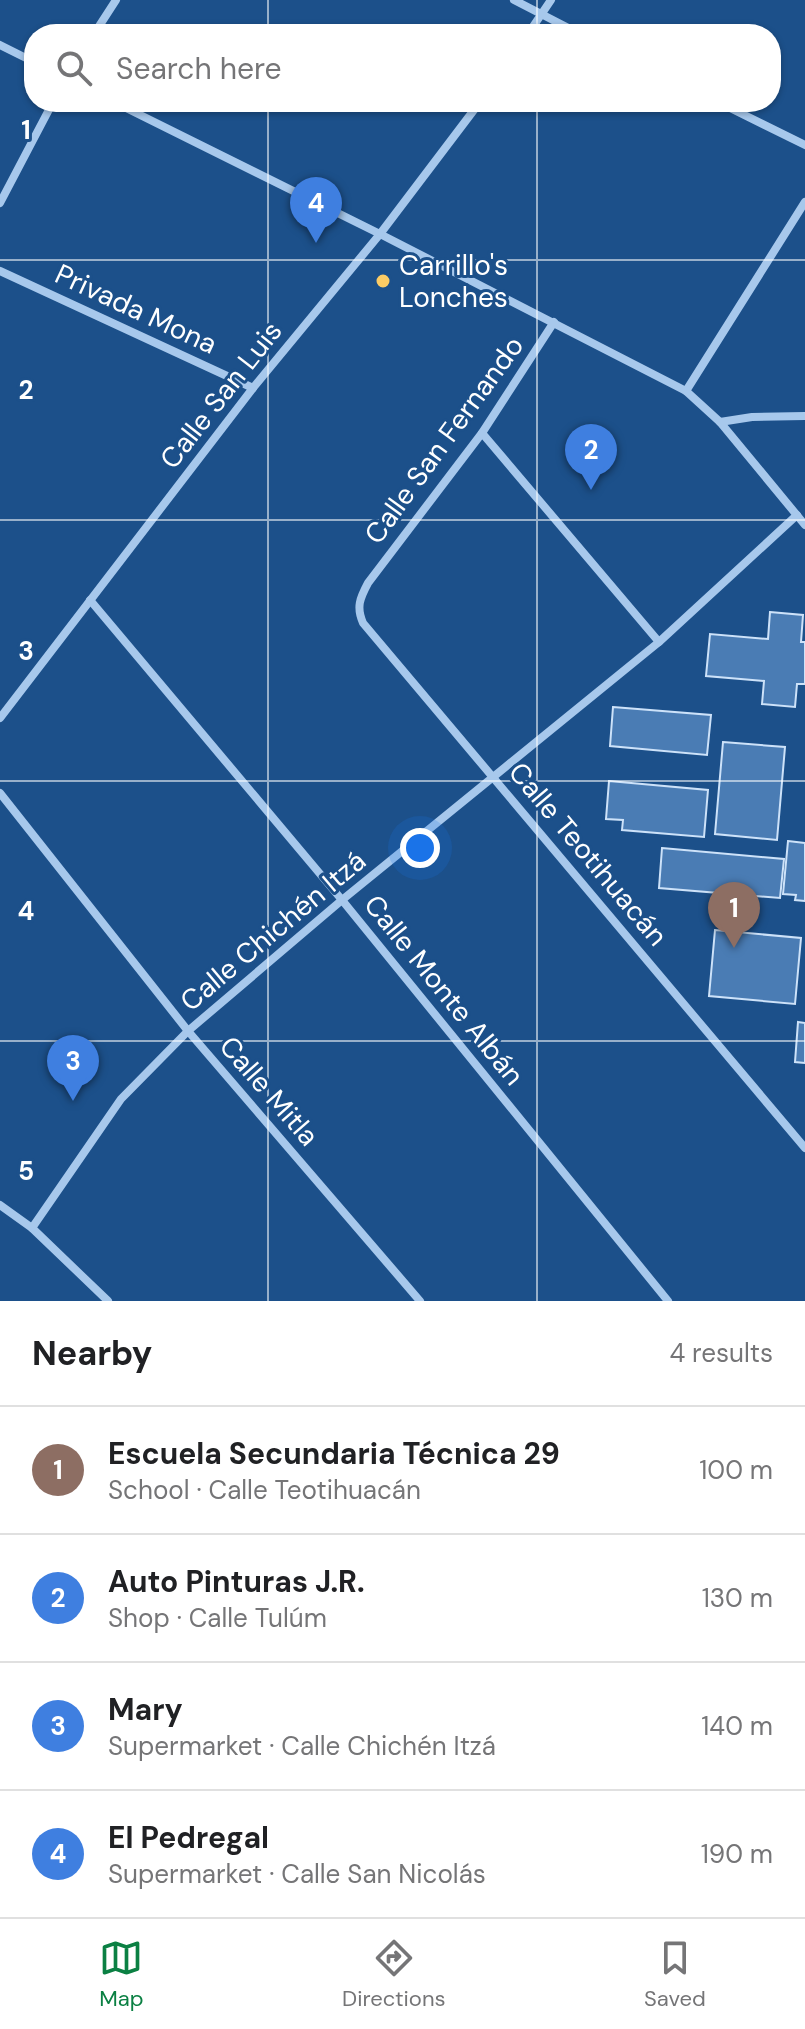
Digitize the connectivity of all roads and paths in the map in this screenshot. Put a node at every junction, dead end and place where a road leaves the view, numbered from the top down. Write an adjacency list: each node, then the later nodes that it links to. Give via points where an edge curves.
1 (116, 0): 5 (street)
2 (514, 0): 4 (street)
3 (551, 0): 4 (street)
4 (541, 15): 6 (street); 7 (street)
5 (100, 24)
6 (535, 24)
7 (559, 24)
8 (0, 45): 9 (street)
9 (24, 57)
10 (48, 112): 16 (street)
11 (134, 112): 17 (street)
12 (472, 112): 17 (street, Calle San Luis)
13 (738, 112): 14 (street)
14 (805, 145)
15 (805, 202): 21 (street)
16 (0, 203)
17 (380, 234): 19 (street); 20 (street, Calle San Luis)
18 (0, 271): 20 (street, Privada Mona)
19 (554, 322): 21 (street); 24 (street, Calle San Fernando)
20 (253, 388): 28 (street, Calle San Luis)
21 (686, 391): 23 (street)
22 (805, 416): 23 (street)
23 (720, 422): 25 (street)
24 (482, 433): 27 (street, Calle San Fernando); 29 (street)
25 (797, 515): 26 (street); 29 (street, Calle Chichén Itzá)
26 (805, 525)
27 (368, 583): 31 (street, Calle Teotihuacán, via 358,601 363,623)
28 (90, 600): 30 (street, Calle San Luis); 33 (street, Calle Monte Albán)
29 (659, 642): 31 (street, Calle Chichén Itzá)
30 (0, 718)
31 (494, 776): 33 (street, Calle Chichén Itzá); 35 (street, Calle Teotihuacán)
32 (0, 793): 34 (street, Calle Mitla)
33 (342, 900): 34 (street, Calle Chichén Itzá); 40 (street, Calle Monte Albán)
34 (188, 1031): 37 (street, Calle Chichén Itzá, via 121,1099); 39 (street, Calle Mitla)
35 (805, 1148)
36 (0, 1205): 37 (street)
37 (32, 1228): 38 (street)
38 (108, 1301)
39 (420, 1301)
40 (668, 1301)

